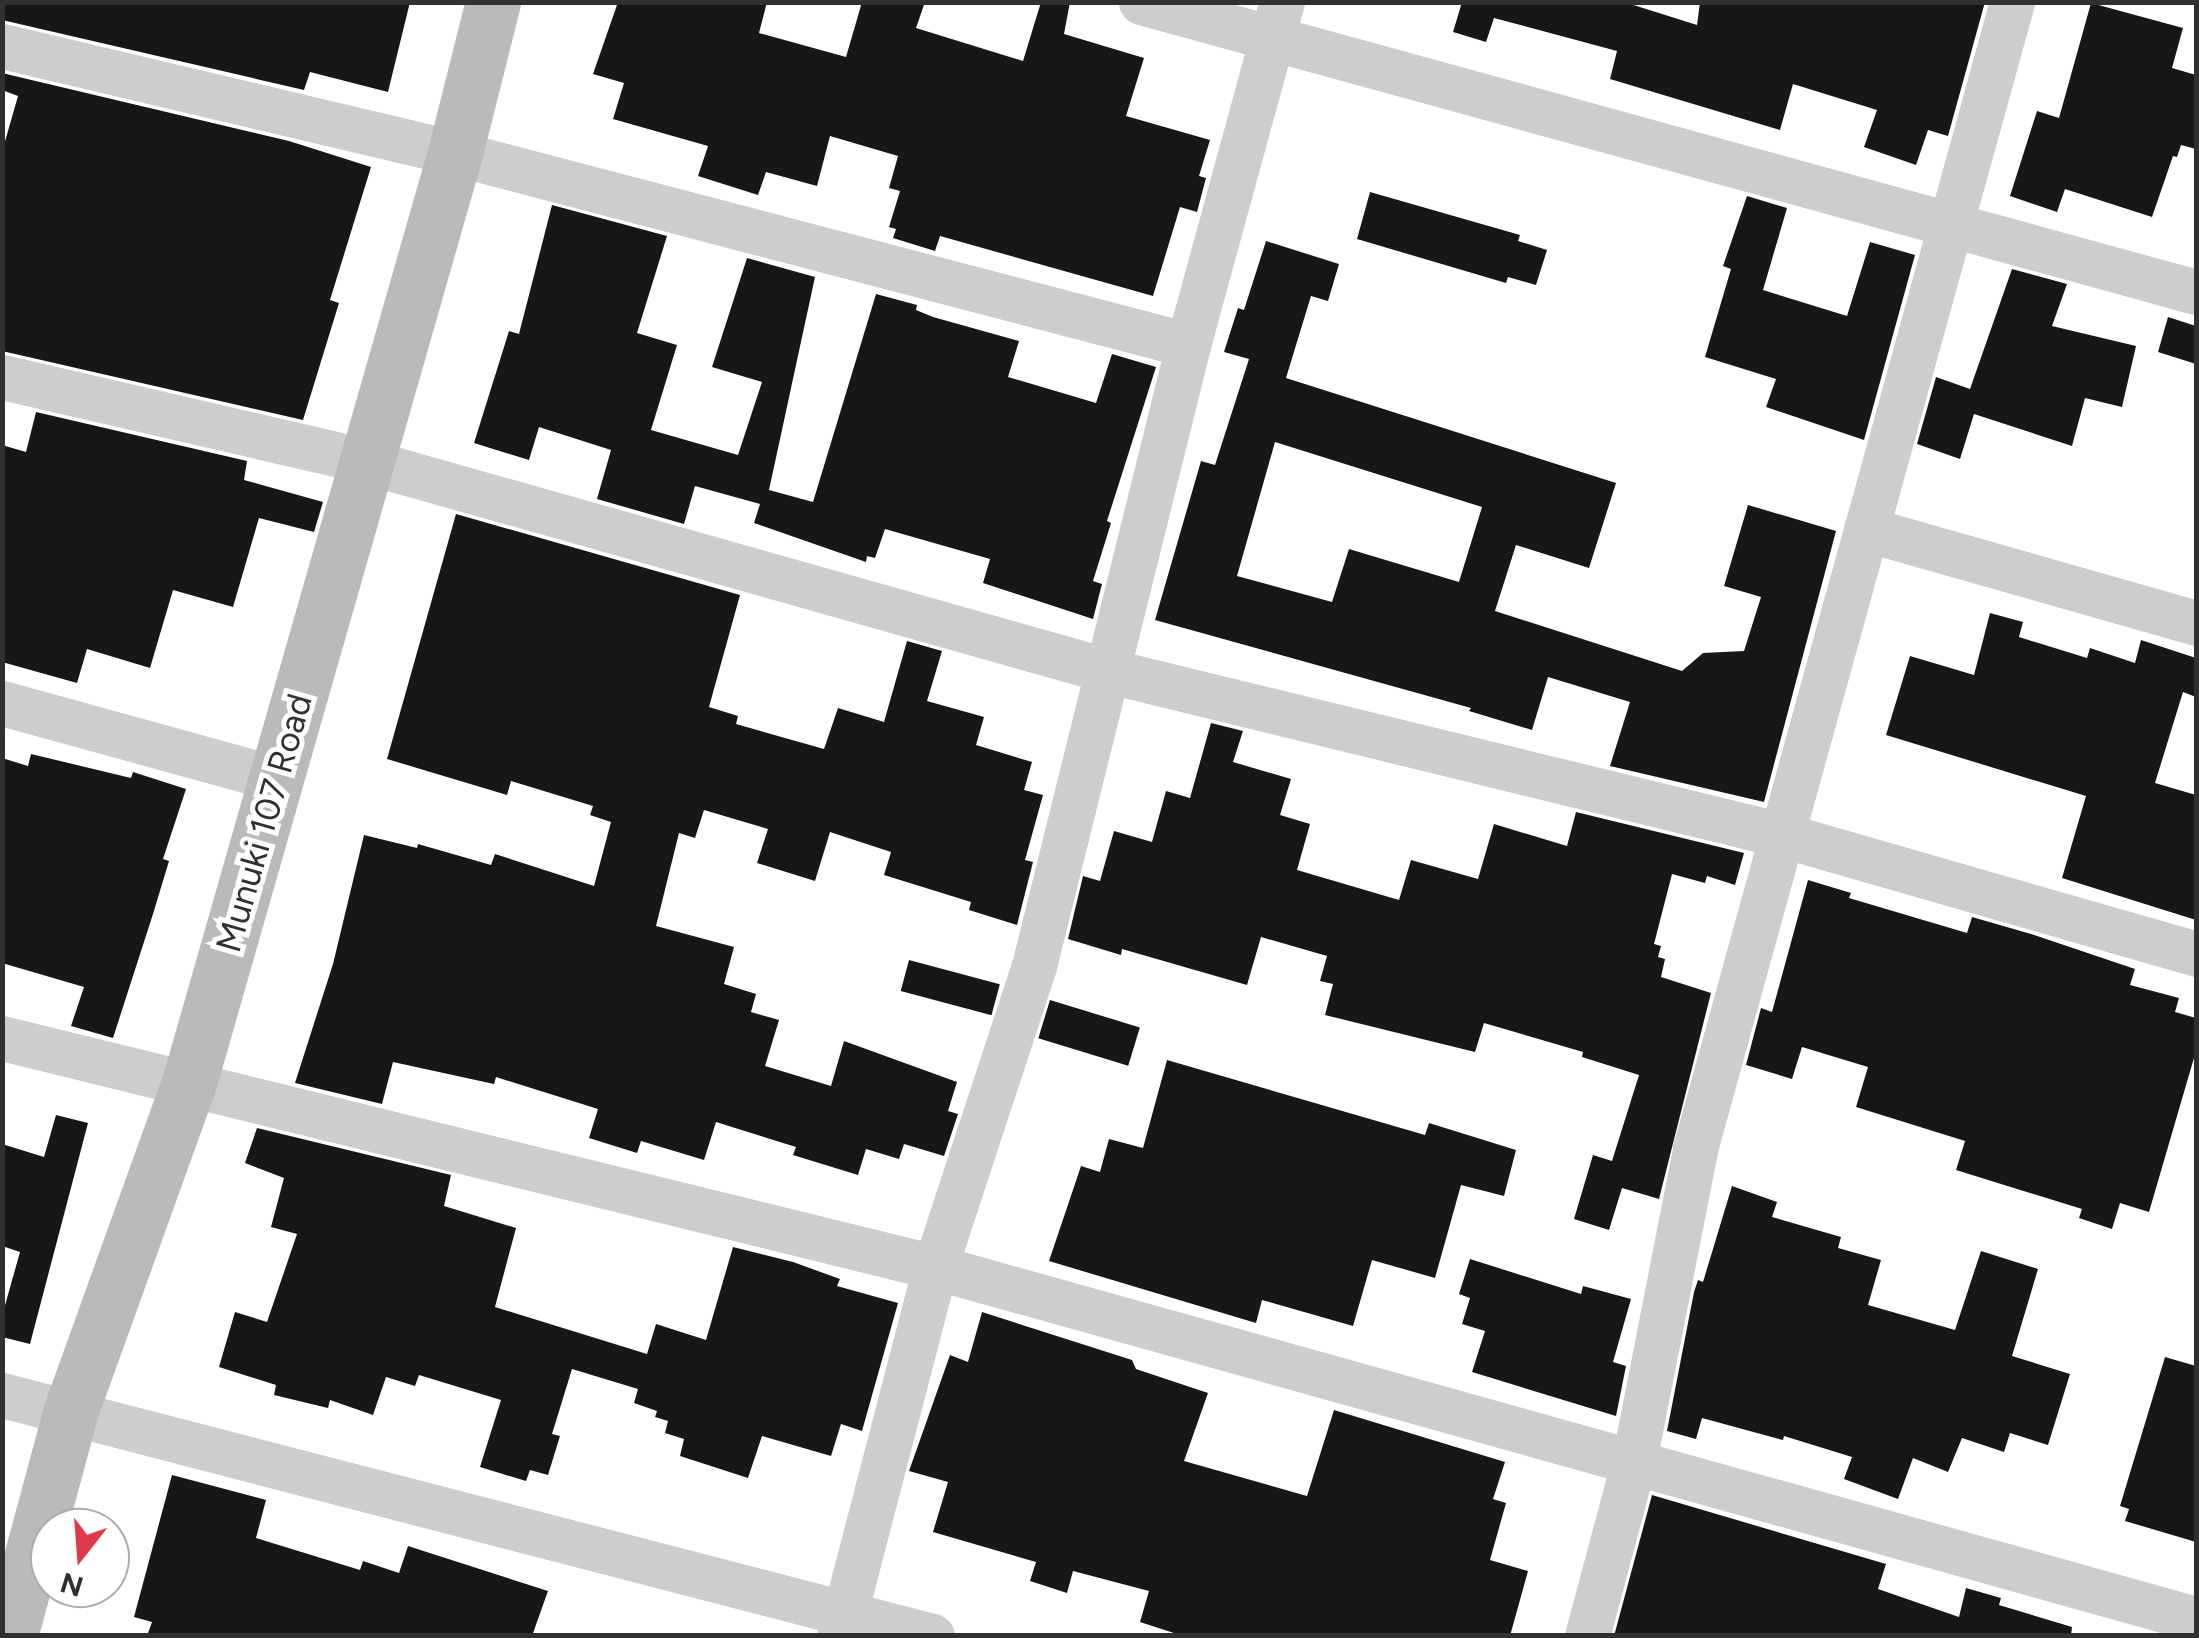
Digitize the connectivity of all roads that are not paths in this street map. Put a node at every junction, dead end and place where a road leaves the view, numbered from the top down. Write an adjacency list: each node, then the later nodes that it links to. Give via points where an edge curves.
1 (493, 2): 6 (street, Munuki 107 Road)
2 (1141, 2): 4 (street)
3 (2012, 2): 7 (street)
4 (1277, 19): 7 (street); 9 (street)
5 (2, 46): 6 (street)
6 (456, 153): 9 (street); 11 (street, Munuki 107 Road)
7 (1950, 228): 8 (street); 12 (street)
8 (2196, 292)
9 (1188, 345): 14 (street)
10 (2, 376): 11 (street)
11 (365, 462): 14 (street); 16 (street, Munuki 107 Road)
12 (1866, 529): 13 (street); 17 (street)
13 (2196, 623)
14 (1109, 670): 17 (street); 21 (street, via 1034,966)
15 (2, 703): 16 (street)
16 (278, 778): 20 (street, Munuki 107 Road)
17 (1782, 835): 18 (street); 24 (street, via 1695,1149)
18 (2196, 954)
19 (2, 1038): 20 (street)
20 (190, 1084): 21 (street); 23 (street, Munuki 107 Road)
21 (936, 1267): 24 (street); 26 (street)
22 (2, 1395): 23 (street)
23 (70, 1413): 26 (street); 27 (street, Munuki 107 Road)
24 (1634, 1462): 25 (street); 29 (street)
25 (2196, 1620)
26 (842, 1623): 28 (street)
27 (10, 1636)
28 (932, 1636)
29 (1587, 1636)

